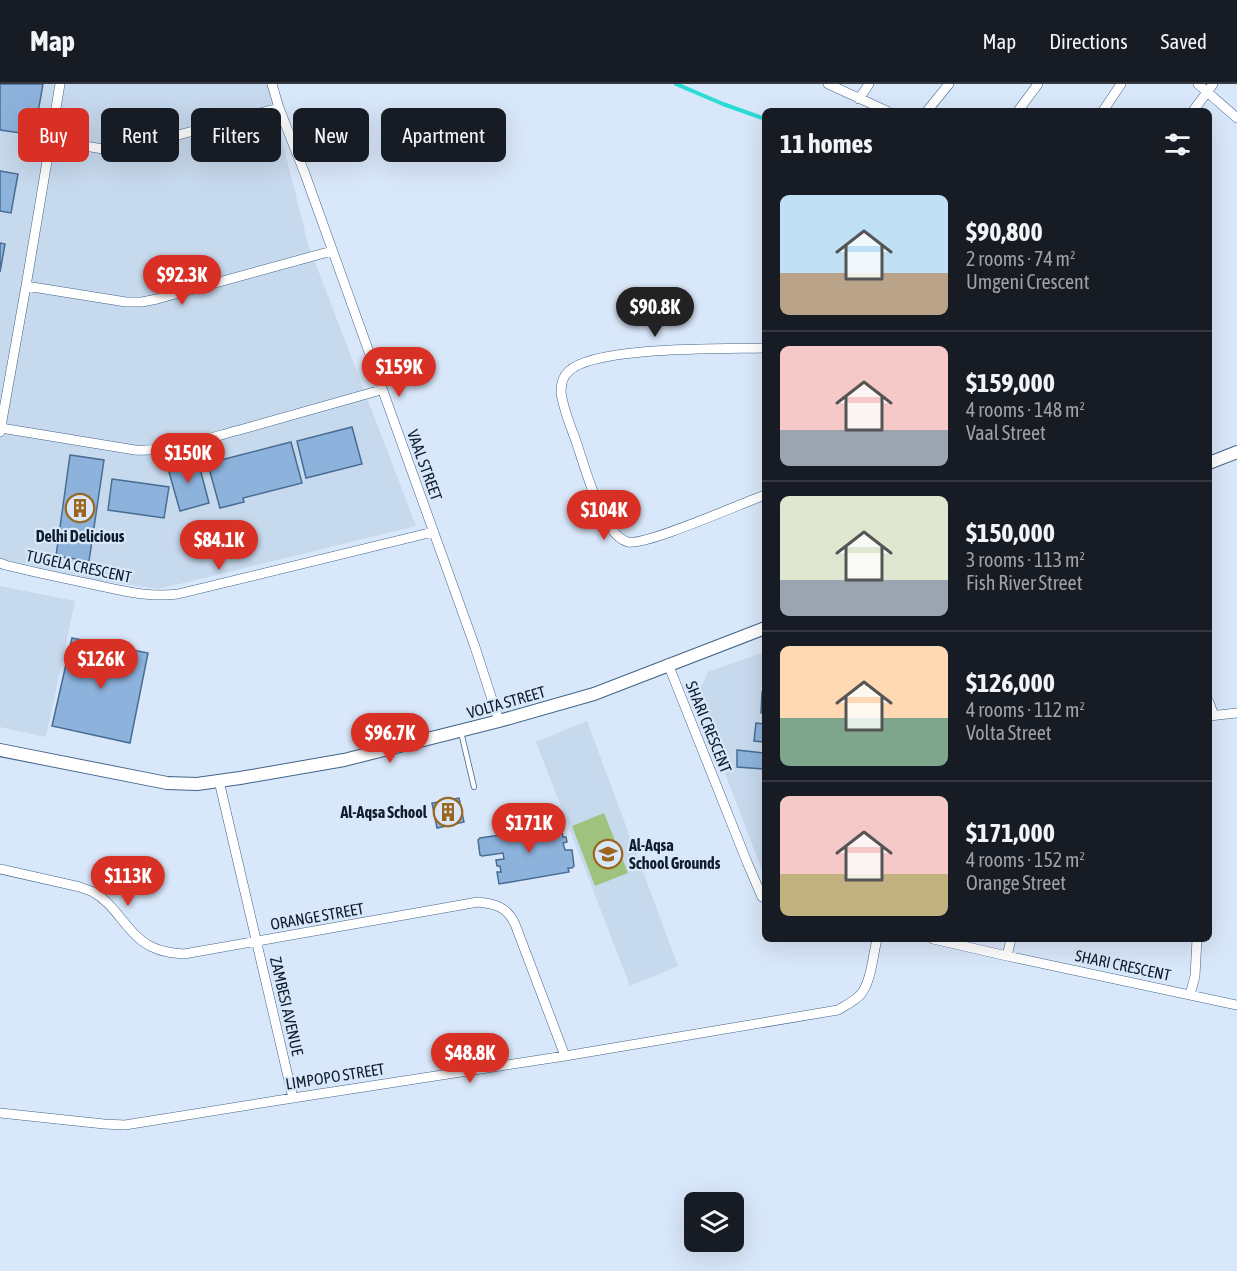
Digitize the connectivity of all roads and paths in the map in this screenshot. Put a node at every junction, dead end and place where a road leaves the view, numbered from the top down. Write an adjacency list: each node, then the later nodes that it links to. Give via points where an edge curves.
1 (60, 84): 11 (street)
2 (272, 84): 12 (street, VAAL STREET)
3 (828, 84): 10 (street)
4 (869, 84): 10 (street)
5 (949, 84): 14 (street)
6 (1038, 84): 15 (street)
7 (1121, 84): 16 (street)
8 (1198, 84): 9 (street)
9 (1210, 88): 17 (street); 19 (street)
10 (860, 99): 13 (street)
11 (56, 108)
12 (279, 108)
13 (880, 108)
14 (929, 108)
15 (1020, 108)
16 (1105, 108)
17 (1195, 108)
18 (281, 113): 23 (street, VAAL STREET)
19 (1237, 118)
20 (191, 132): 21 (street, via 130,148)
21 (89, 147)
22 (46, 162): 24 (street)
23 (332, 251): 24 (street, via 142,302); 26 (street, VAAL STREET)
24 (26, 286): 27 (street)
25 (762, 348): 30 (street, via 658,351 607,357 570,370 561,390 592,488 611,529 619,537 634,542 656,537)
26 (381, 390): 27 (street, via 158,450); 31 (street, VAAL STREET)
27 (0, 430)
28 (1237, 452): 29 (street)
29 (1212, 462)
30 (762, 496)
31 (433, 532): 32 (street, TUGELA CRESCENT, via 162,596 136,594); 37 (street, VAAL STREET)
32 (0, 563)
33 (762, 629): 34 (street, VOLTA STREET)
34 (668, 664): 37 (street, VOLTA STREET, via 594,694); 43 (street, SHARI CRESCENT)
35 (1237, 713): 36 (street)
36 (1212, 716)
37 (499, 722): 38 (street, VOLTA STREET)
38 (460, 732): 40 (street, VOLTA STREET, via 344,760); 41 (lane)
39 (0, 750): 40 (street, VOLTA STREET, via 167,783)
40 (219, 782): 44 (street, ZAMBESI AVENUE)
41 (474, 787)
42 (0, 869): 44 (street, ORANGE STREET, via 92,891 139,938 163,952 184,954)
43 (762, 897)
44 (256, 942): 52 (street, ORANGE STREET, via 478,902 497,906 511,915); 53 (street, ZAMBESI AVENUE)
45 (876, 942): 52 (street, LIMPOPO STREET, via 866,986 838,1010)
46 (945, 942): 49 (street, SHARI CRESCENT)
47 (1010, 942): 49 (street)
48 (1197, 942): 50 (street)
49 (1007, 957): 50 (street, SHARI CRESCENT)
50 (1190, 995): 51 (street, SHARI CRESCENT)
51 (1237, 1005)
52 (565, 1056): 53 (street, LIMPOPO STREET)
53 (293, 1098): 54 (street, LIMPOPO STREET, via 125,1125)
54 (0, 1113)

